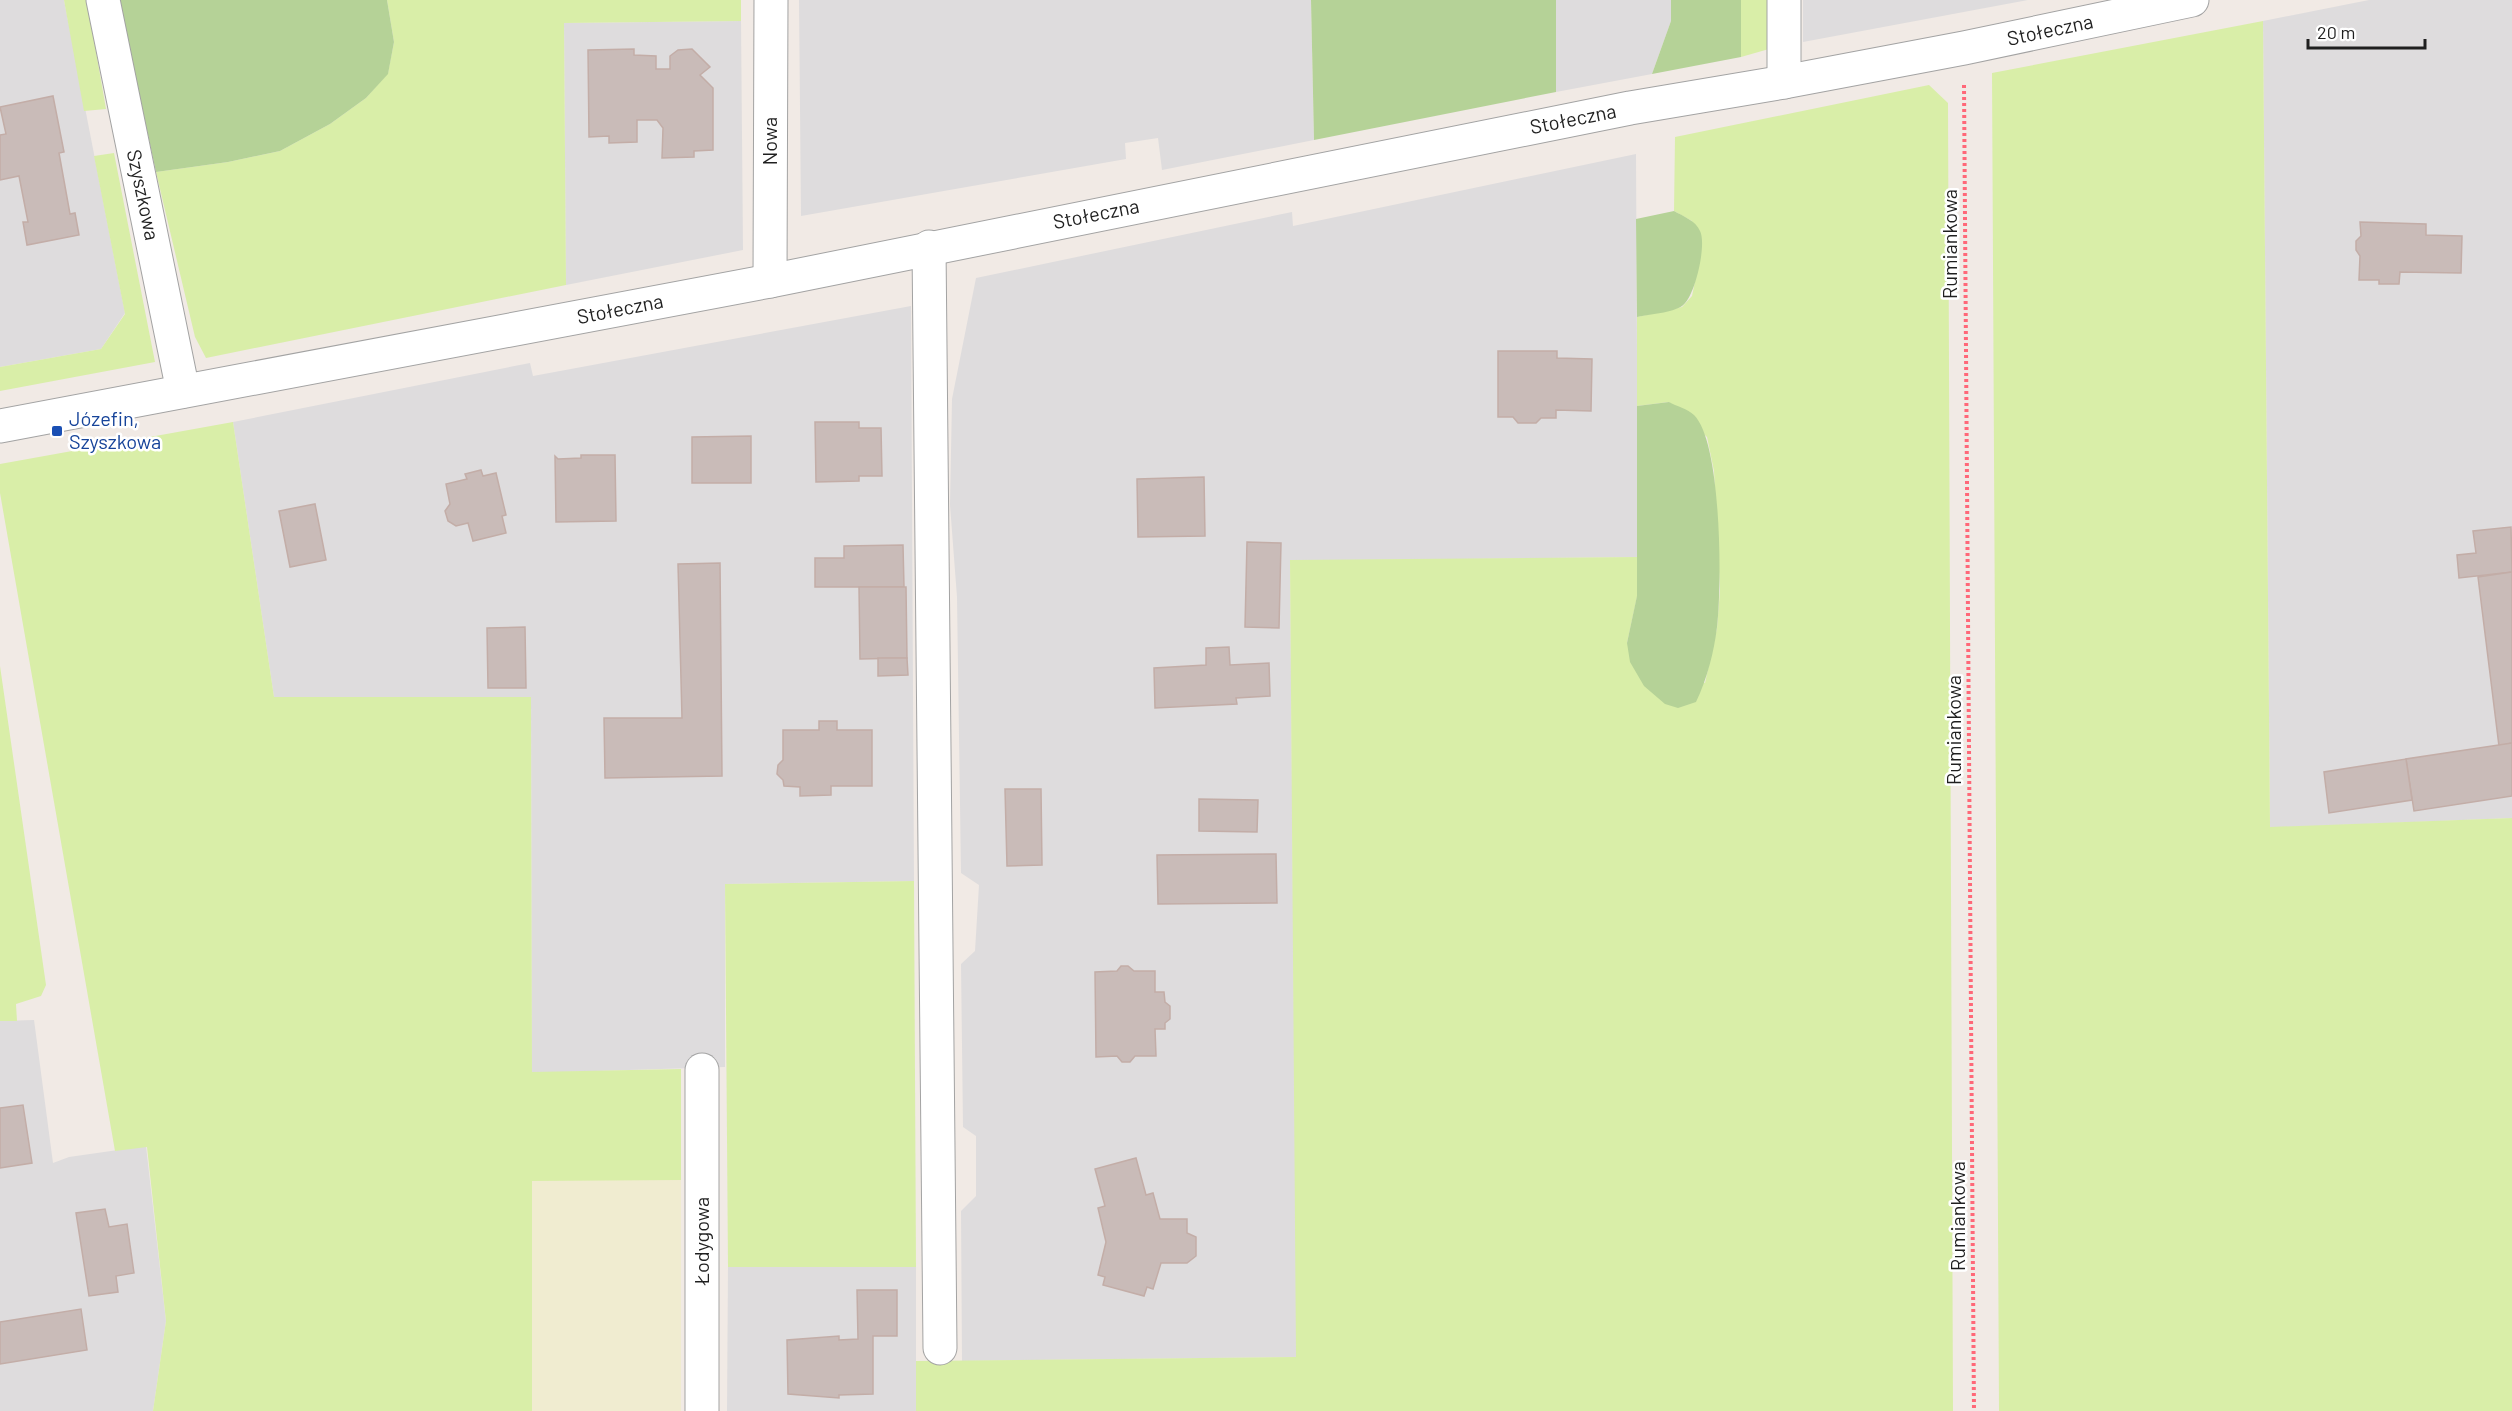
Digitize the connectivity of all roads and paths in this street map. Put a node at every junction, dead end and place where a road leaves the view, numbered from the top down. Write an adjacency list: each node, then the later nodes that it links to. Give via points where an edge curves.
1 (103, 0): 9 (street, Szyszkowa)
2 (771, 0): 8 (street, Nowa)
3 (1784, 0): 6 (street)
4 (2192, 0): 5 (street, Stołeczna)
5 (1964, 48): 6 (street, Stołeczna); 14 (path, Rumiankowa)
6 (1784, 82): 7 (street, Stołeczna, via 1619,110)
7 (929, 247): 8 (street, Stołeczna); 12 (street)
8 (770, 281): 9 (street, Stołeczna)
9 (183, 391): 10 (street, Stołeczna)
10 (0, 426)
11 (702, 1070): 13 (street, Łodygowa)
12 (940, 1348)
13 (702, 1411)
14 (1974, 1411)

